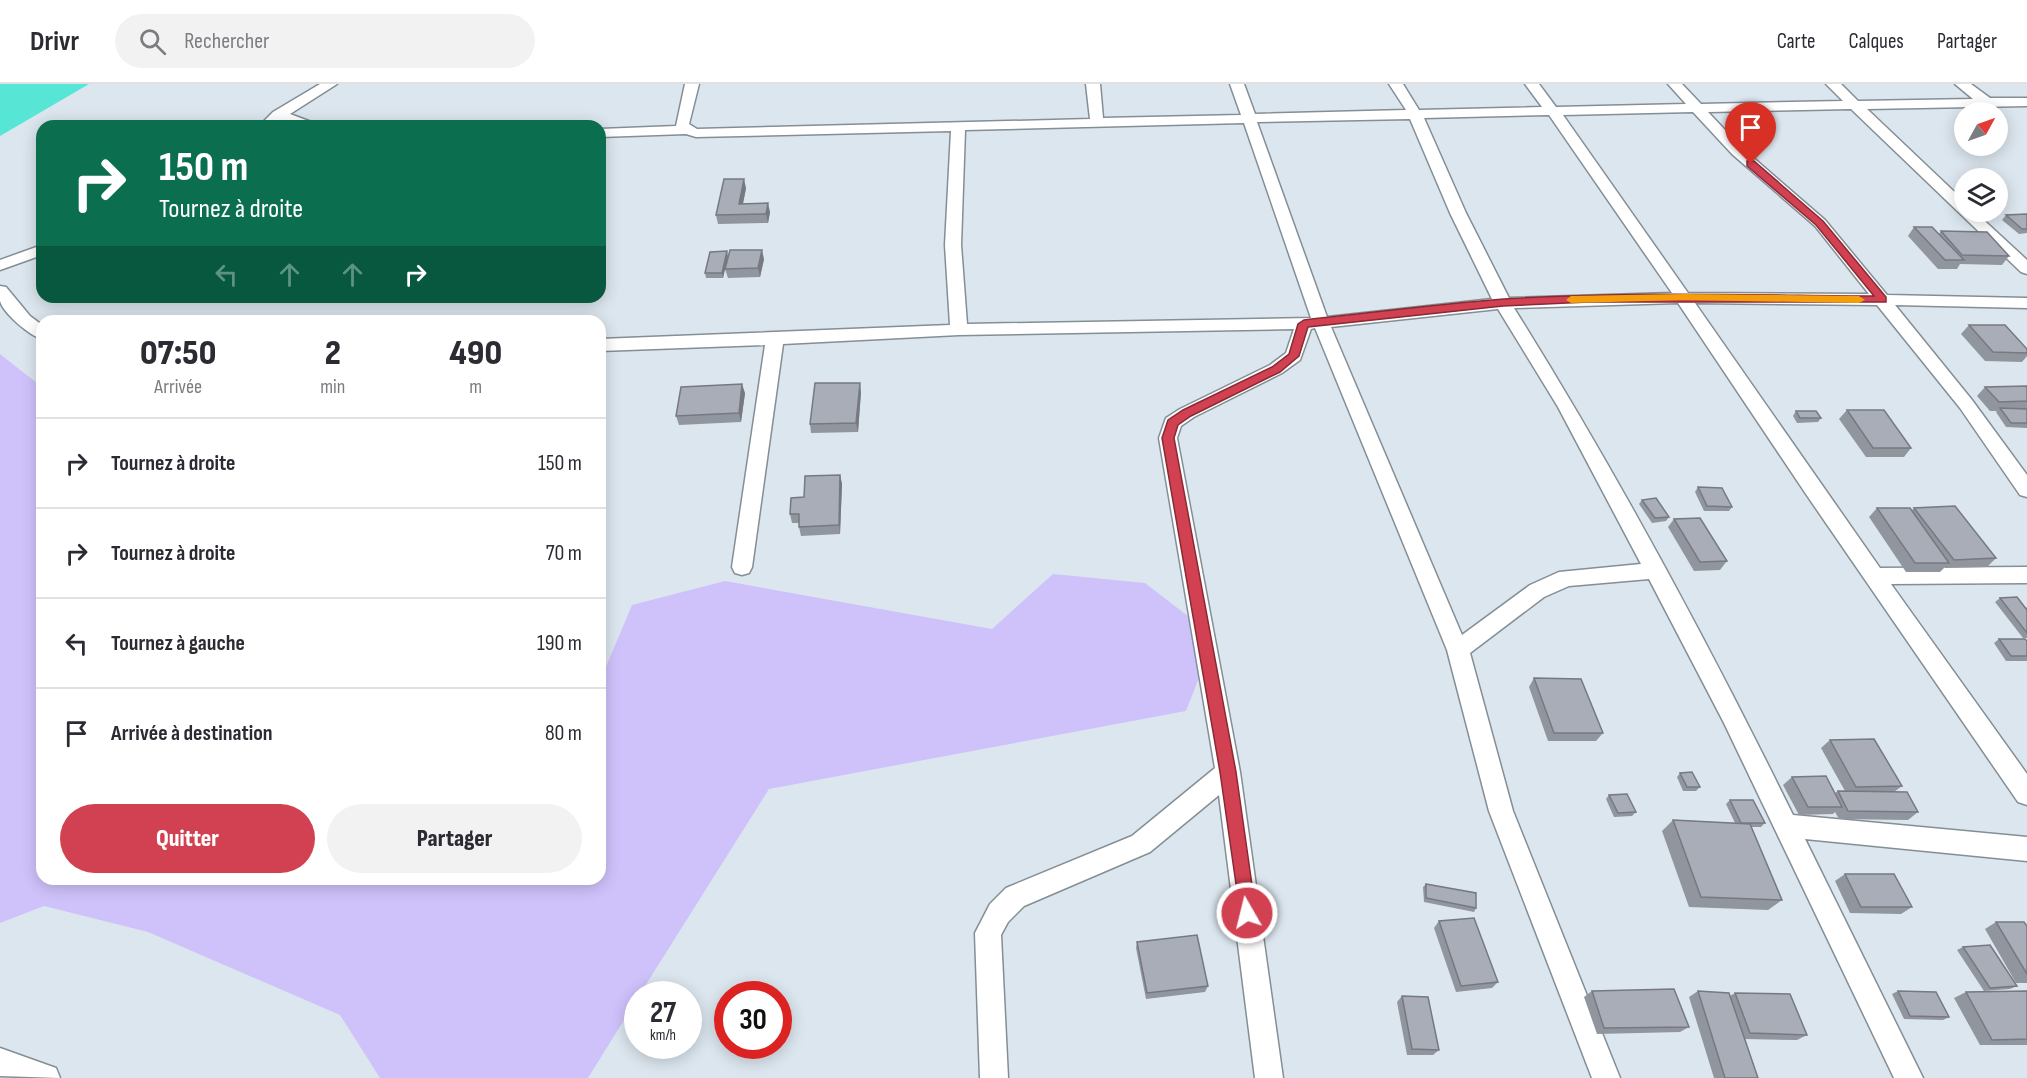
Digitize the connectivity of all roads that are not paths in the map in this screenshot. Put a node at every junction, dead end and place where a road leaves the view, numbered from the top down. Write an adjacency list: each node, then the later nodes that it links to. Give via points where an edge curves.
1 (330, 84): 18 (street)
2 (692, 84): 24 (street, via 682,125)
3 (1093, 84): 22 (street)
4 (1237, 84): 19 (street)
5 (1396, 84): 17 (street)
6 (1532, 84): 16 (street)
7 (1675, 84): 15 (street)
8 (1833, 84): 14 (street)
9 (1962, 84): 10 (street)
10 (1986, 102)
11 (2008, 102): 12 (street)
12 (2027, 102)
13 (1954, 103): 14 (street)
14 (1857, 106): 15 (street); 26 (street)
15 (1695, 108): 16 (street); 33 (street, via 1753,166 1820,223)
16 (1553, 110): 17 (street); 32 (street)
17 (1415, 114): 19 (street); 34 (street)
18 (278, 115): 20 (street); 21 (street)
19 (1249, 118): 22 (street); 36 (street)
20 (273, 120)
21 (292, 120)
22 (1097, 123): 23 (street)
23 (958, 126): 24 (street, via 696,133); 38 (street, via 953,244)
24 (687, 130): 25 (street)
25 (606, 133)
26 (1954, 199)
27 (1978, 222): 30 (street)
28 (36, 252): 29 (street)
29 (0, 265)
30 (2027, 269)
31 (0, 291): 37 (street)
32 (1684, 297): 33 (street); 34 (street); 45 (street)
33 (1882, 300): 35 (street); 41 (street, via 1966,404)
34 (1503, 303): 36 (street); 43 (street, via 1567,407)
35 (2027, 303)
36 (1312, 323): 38 (street); 46 (street); 47 (street, via 1294,356 1276,369 1187,413 1173,423 1168,438)
37 (36, 329)
38 (959, 330): 39 (street)
39 (775, 339): 40 (street); 42 (street)
40 (606, 345)
41 (2027, 490)
42 (741, 567)
43 (1653, 571): 46 (street, via 1566,578 1537,591); 49 (street)
44 (2027, 575): 45 (street)
45 (1873, 576): 48 (street, via 1965,701)
46 (1458, 650): 55 (street, via 1501,812)
47 (1228, 772): 53 (street, via 1141,844 1015,897 999,913 988,933); 54 (street)
48 (2027, 794)
49 (1788, 826): 50 (street); 56 (street)
50 (2027, 849)
51 (0, 1062): 52 (street)
52 (46, 1078)
53 (994, 1078)
54 (1269, 1078)
55 (1606, 1078)
56 (1909, 1078)

